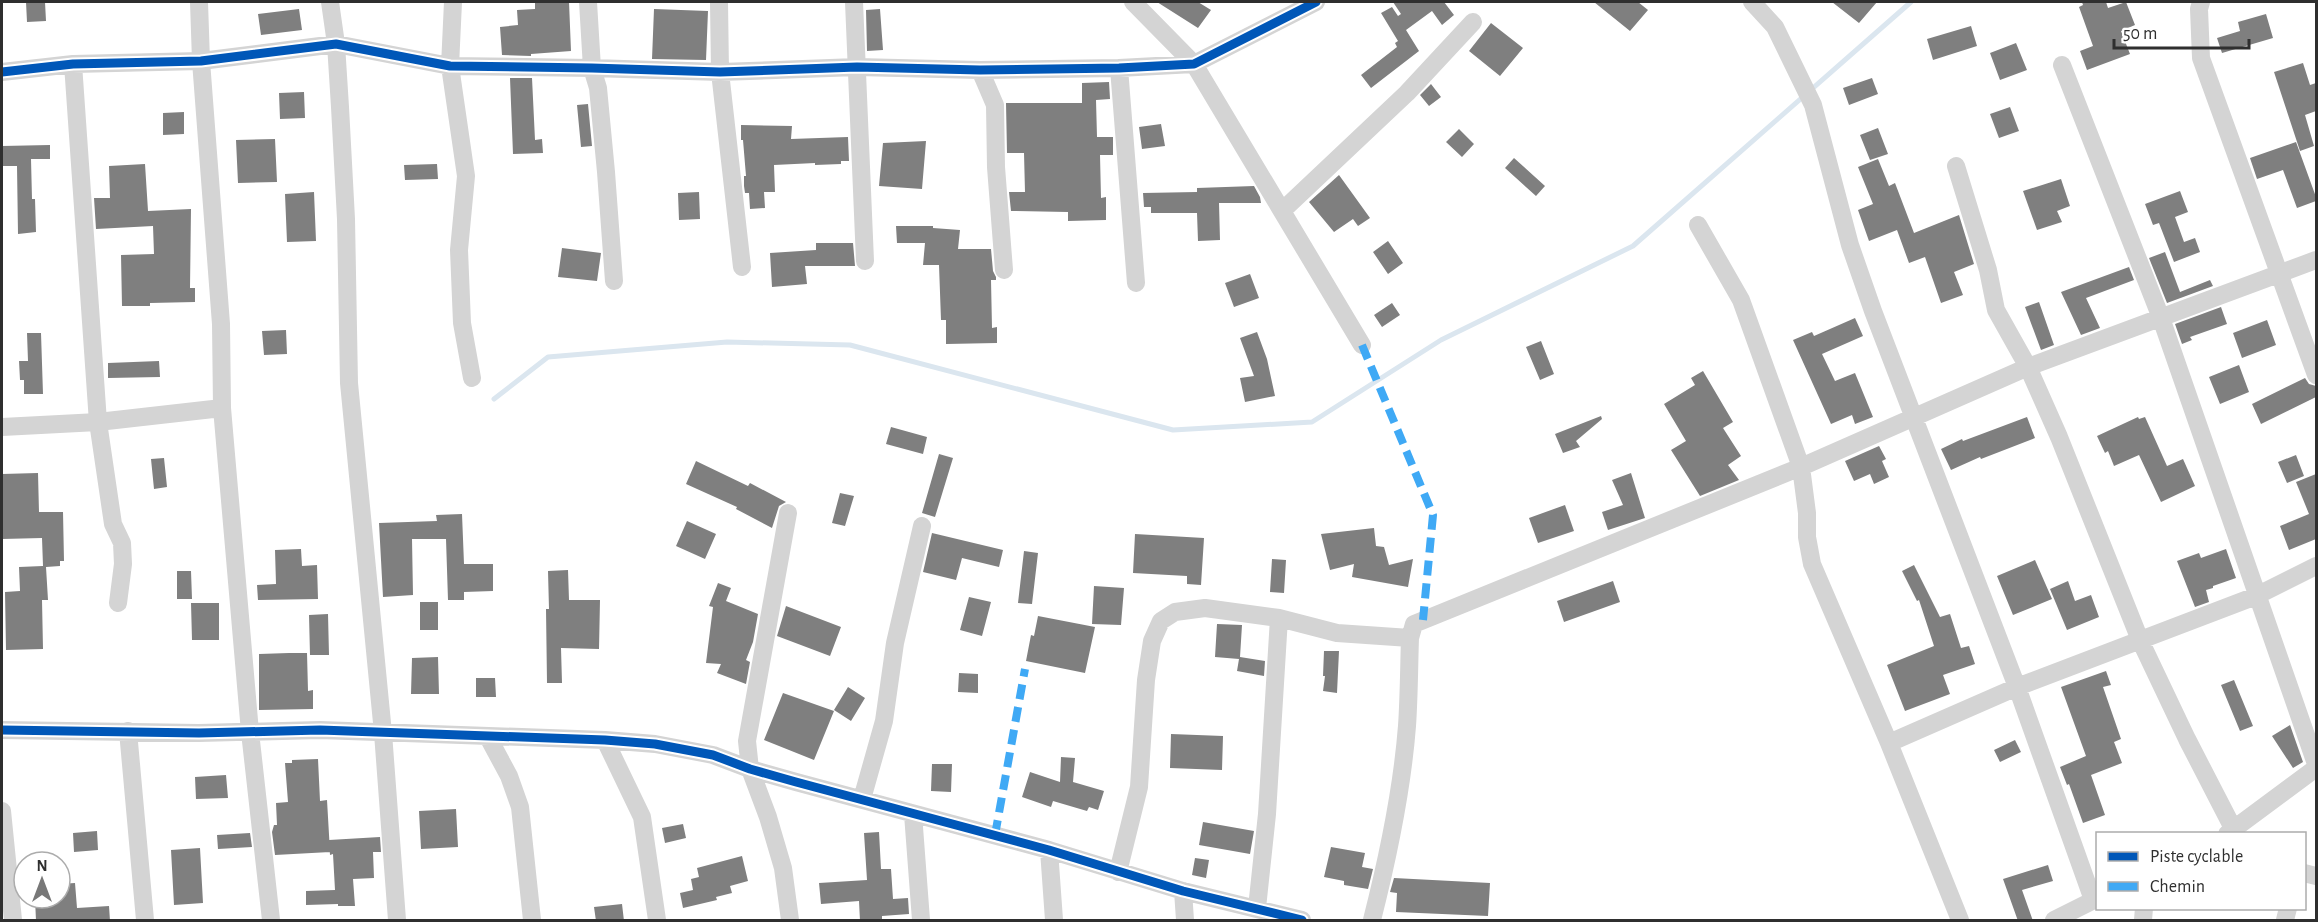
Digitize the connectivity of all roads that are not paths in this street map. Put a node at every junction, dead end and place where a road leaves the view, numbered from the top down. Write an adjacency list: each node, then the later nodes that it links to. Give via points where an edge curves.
1 (199, 2): 13 (street)
2 (330, 2): 12 (street)
3 (453, 2): 17 (street)
4 (588, 2): 19 (street)
5 (719, 2): 23 (street)
6 (854, 2): 18 (street)
7 (1132, 2): 15 (street)
8 (1316, 2): 15 (street)
9 (1752, 2): 40 (street, via 1775,27 1813,105 1850,245)
10 (2201, 2): 31 (street, via 2201,58)
11 (1473, 22): 25 (street, via 1407,93)
12 (336, 44): 13 (street); 17 (street); 56 (street, via 346,219 349,383)
13 (201, 61): 14 (street); 39 (street, via 221,324)
14 (73, 64): 22 (street); 41 (street)
15 (1194, 64): 20 (street); 25 (street)
16 (2062, 65): 34 (street)
17 (450, 66): 19 (street); 38 (street, via 466,176 459,250 462,323)
18 (857, 67): 21 (street); 23 (street); 28 (street)
19 (592, 68): 23 (street); 32 (street, via 598,88)
20 (1119, 68): 21 (street); 33 (street)
21 (980, 70): 30 (street, via 995,105)
22 (2, 72)
23 (720, 72): 29 (street)
24 (1956, 166): 36 (street, via 1996,310)
25 (1282, 211): 35 (street)
26 (1698, 225): 43 (street, via 1741,300)
27 (2316, 260): 31 (street)
28 (865, 261)
29 (742, 267)
30 (1004, 270)
31 (2279, 275): 34 (street); 37 (street)
32 (614, 281)
33 (1136, 283)
34 (2161, 318): 36 (street); 47 (street)
35 (1362, 345)
36 (2028, 367): 40 (street); 51 (street)
37 (2316, 375)
38 (472, 378)
39 (222, 408): 41 (street); 55 (street)
40 (1914, 416): 43 (street); 52 (street)
41 (98, 422): 42 (street); 48 (street, via 113,524 122,543)
42 (2, 427)
43 (1801, 467): 50 (street, via 1423,620 1414,624); 59 (street, via 1812,564)
44 (788, 513): 62 (street, via 747,741)
45 (922, 526): 63 (street, via 896,643 884,721)
46 (2316, 566): 47 (street)
47 (2256, 596): 51 (street); 60 (street)
48 (118, 603)
49 (1279, 618): 50 (street, via 1337,633); 69 (street, via 1205,608 1175,612 1161,621 1152,641 1146,680 1138,788); 72 (street)
50 (1410, 638): 84 (street, via 1401,772 1389,856)
51 (2140, 640): 52 (street); 66 (street)
52 (2017, 687): 59 (street); 71 (street)
53 (2, 730): 54 (street)
54 (128, 731): 55 (street); 74 (street)
55 (250, 732): 56 (street); 75 (street)
56 (383, 733): 57 (street); 76 (street)
57 (488, 737): 58 (street); 77 (street, via 520,807)
58 (605, 740): 62 (street, via 712,754); 78 (street, via 642,817)
59 (1888, 743): 85 (street)
60 (2316, 764)
61 (2316, 768): 67 (street)
62 (750, 769): 63 (street); 79 (street, via 783,868)
63 (862, 800): 65 (street)
64 (2, 811): 73 (street)
65 (913, 814): 68 (street); 80 (street)
66 (2232, 832)
67 (2233, 832)
68 (1049, 850): 69 (street); 81 (street)
69 (1118, 872): 70 (street)
70 (1183, 891): 72 (street); 82 (street)
71 (2095, 899): 86 (street)
72 (1257, 908): 83 (street)
73 (13, 921)
74 (145, 921)
75 (271, 921)
76 (397, 921)
77 (532, 921)
78 (657, 921)
79 (790, 921)
80 (921, 921)
81 (1054, 921)
82 (1185, 921)
83 (1302, 921)
84 (1372, 921)
85 (1960, 921)
86 (2054, 921)

